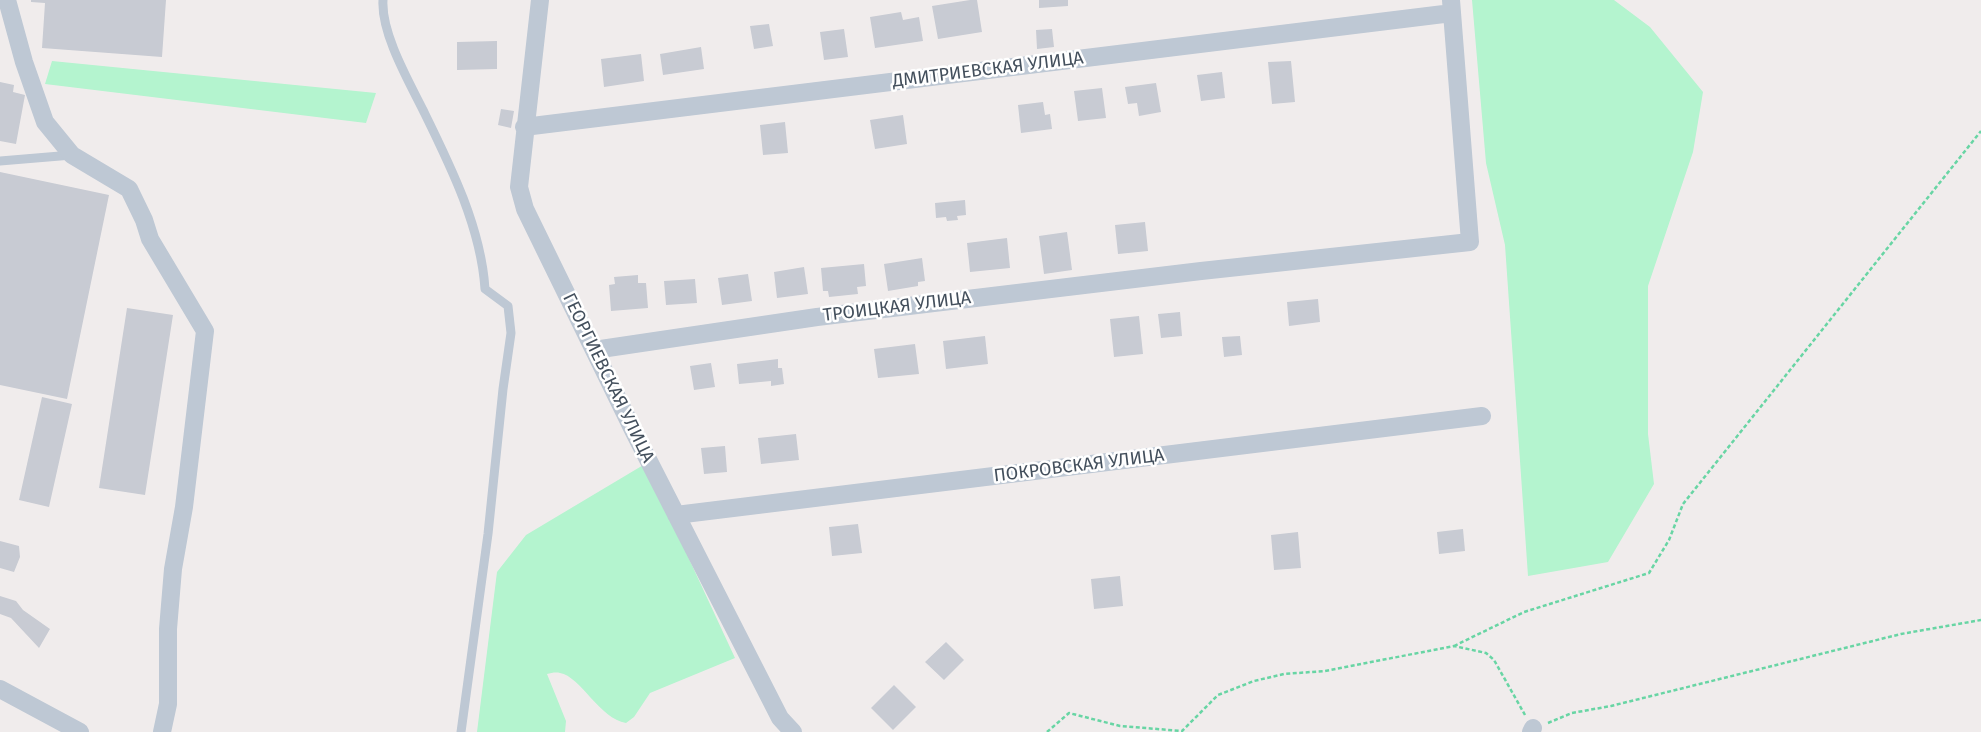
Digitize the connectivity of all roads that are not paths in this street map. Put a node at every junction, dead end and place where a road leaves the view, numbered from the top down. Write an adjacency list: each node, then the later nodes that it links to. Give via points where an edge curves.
1 (6, 0): 6 (street, via 45,122)
2 (383, 0): 14 (lane, via 382,15 402,66 443,151 471,222 484,266 485,289 508,306 512,333)
3 (540, 0): 5 (street, ГЕОРГИЕВСКАЯ УЛИЦА)
4 (1451, 7): 5 (street, ДМИТРИЕВСКАЯ УЛИЦА); 8 (street, ТРОИЦКАЯ УЛИЦА, via 1470,242 817,317)
5 (524, 127): 8 (street, ГЕОРГИЕВСКАЯ УЛИЦА, via 519,187 525,209)
6 (72, 156): 7 (lane); 13 (street, via 129,189 150,239 205,331 184,507 173,569 168,629 168,704)
7 (0, 161)
8 (594, 350): 10 (street, ГЕОРГИЕВСКАЯ УЛИЦА)
9 (1482, 416): 10 (street, ПОКРОВСКАЯ УЛИЦА)
10 (676, 515): 15 (street, ГЕОРГИЕВСКАЯ УЛИЦА, via 780,718)
11 (0, 689): 12 (street)
12 (80, 732)
13 (162, 732)
14 (461, 732)
15 (793, 732)

